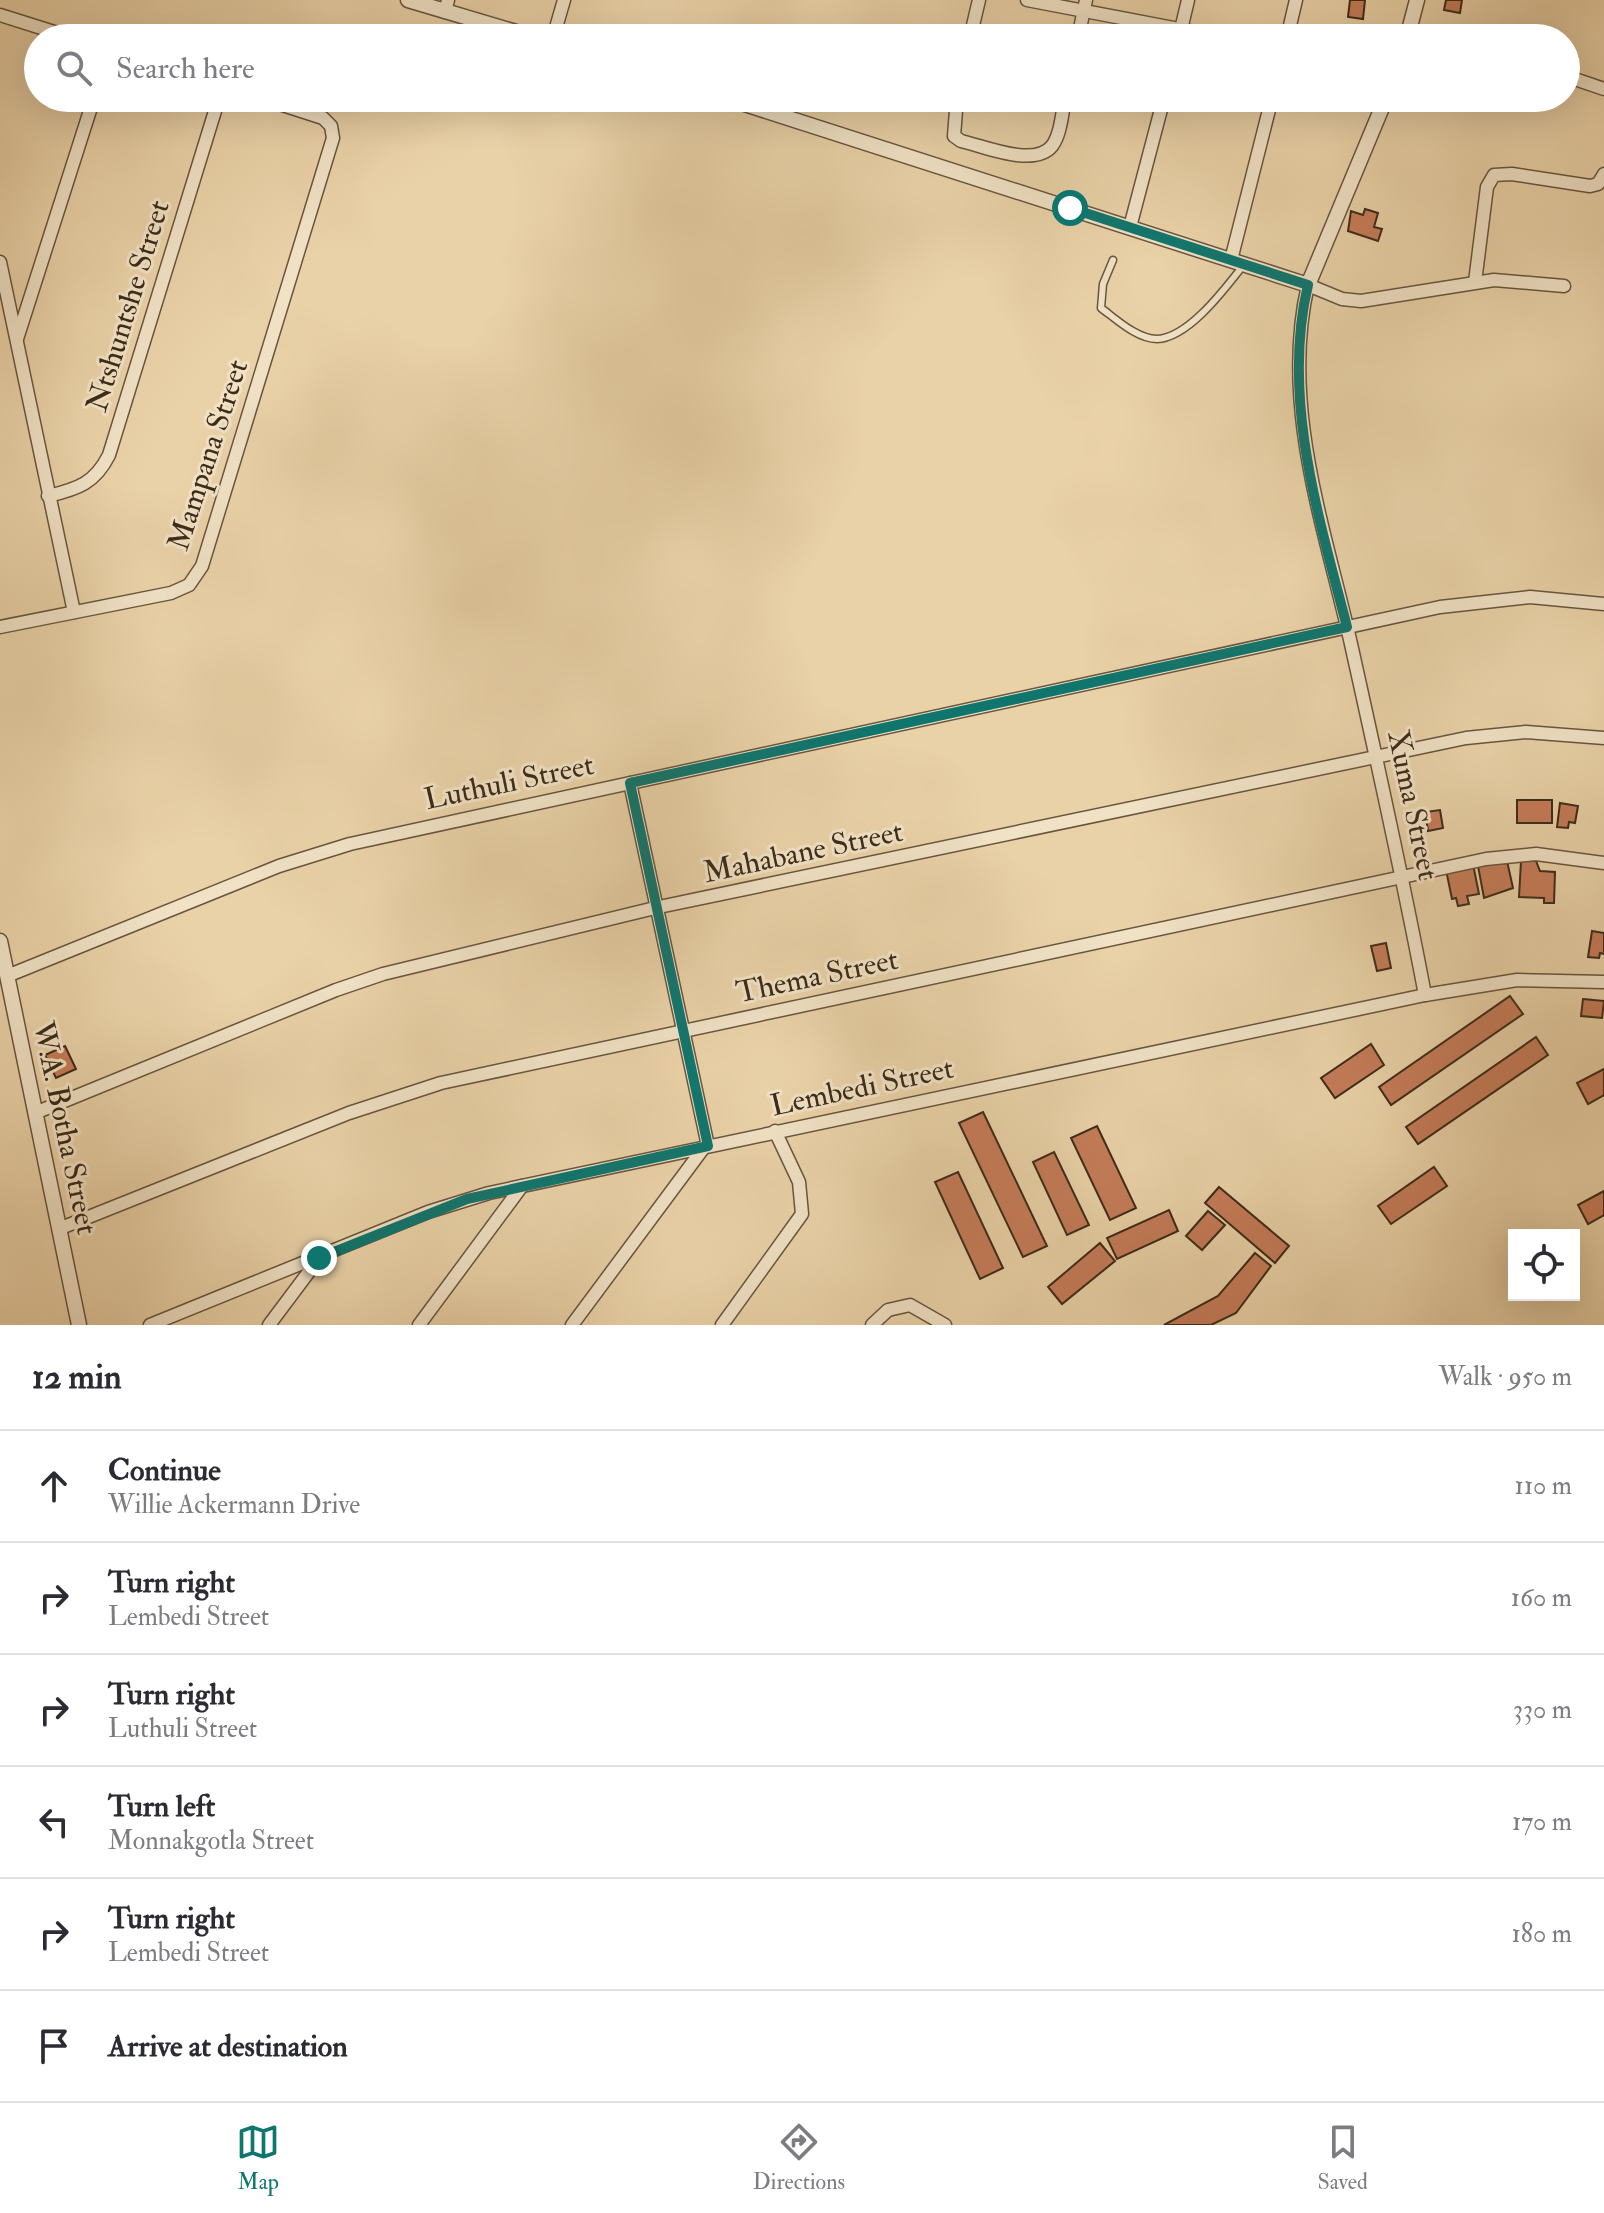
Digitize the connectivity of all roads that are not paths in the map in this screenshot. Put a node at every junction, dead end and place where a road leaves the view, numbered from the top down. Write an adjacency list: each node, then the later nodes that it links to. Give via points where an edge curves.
1 (408, 0): 8 (street)
2 (564, 0): 13 (street)
3 (979, 0): 14 (street)
4 (1027, 0): 9 (street)
5 (1188, 0): 16 (street)
6 (1296, 0): 17 (street)
7 (1417, 0): 18 (street)
8 (446, 6): 12 (street)
9 (1085, 6): 15 (street)
10 (0, 15): 11 (street)
11 (29, 24)
12 (497, 24)
13 (557, 24)
14 (973, 24)
15 (1149, 24)
16 (1183, 24)
17 (1290, 24)
18 (1411, 24)
19 (1580, 81): 20 (street)
20 (1604, 89)
21 (90, 112): 38 (street)
22 (215, 112): 39 (street, Ntshuntshe Street, via 109,455 81,488)
23 (304, 112): 41 (street, Mampana Street, via 323,118 333,138 202,566 189,585 171,593)
24 (770, 112): 31 (street)
25 (956, 112): 26 (street, via 954,136 961,141 1027,155 1047,151)
26 (1062, 112)
27 (1160, 112): 31 (street)
28 (1269, 112): 34 (street)
29 (1380, 112): 36 (street)
30 (1604, 174): 35 (street, via 1590,186 1494,175 1487,187)
31 (1130, 227): 34 (street)
32 (1113, 260): 34 (lane, via 1101,308 1142,335 1158,339 1194,322)
33 (0, 262): 38 (street)
34 (1238, 262): 36 (street)
35 (1475, 282): 36 (street, via 1361,301); 37 (street)
36 (1308, 285): 43 (street, via 1299,365 1305,442)
37 (1564, 286)
38 (16, 341): 39 (street)
39 (48, 496): 41 (street)
40 (1604, 604): 43 (street, Luthuli Street, via 1530,597 1486,600)
41 (74, 612): 42 (street, Mampana Street)
42 (0, 627)
43 (1347, 627): 45 (street, Xuma Street); 46 (street, Luthuli Street)
44 (1604, 738): 45 (street, Mahabane Street, via 1495,733)
45 (1377, 758): 48 (street, Xuma Street); 49 (street, Mahabane Street)
46 (630, 783): 49 (street); 51 (street, Luthuli Street, via 317,852)
47 (1604, 863): 48 (street, Thema Street, via 1513,854)
48 (1402, 877): 53 (street, Xuma Street); 54 (street, Thema Street)
49 (659, 907): 54 (street); 55 (street, Mahabane Street, via 383,974)
50 (0, 941): 51 (street, W.A. Botha Street)
51 (7, 976): 55 (street, W.A. Botha Street)
52 (1604, 982): 53 (street, Lembedi Street, via 1517,980)
53 (1425, 995): 56 (street, Lembedi Street)
54 (684, 1031): 57 (street); 59 (street, Thema Street, via 388,1099)
55 (35, 1113): 59 (street, W.A. Botha Street)
56 (775, 1131): 57 (street, Lembedi Street); 66 (street, via 803,1192 802,1214)
57 (706, 1146): 58 (street, Lembedi Street); 65 (street)
58 (522, 1186): 60 (street, Lembedi Street, via 428,1212); 64 (street)
59 (61, 1228): 61 (street, W.A. Botha Street)
60 (319, 1258): 62 (street, Lembedi Street); 63 (street)
61 (79, 1325)
62 (150, 1325)
63 (269, 1325)
64 (419, 1325)
65 (572, 1325)
66 (722, 1325)
67 (872, 1325): 68 (street, via 888,1310 910,1305)
68 (945, 1325)

